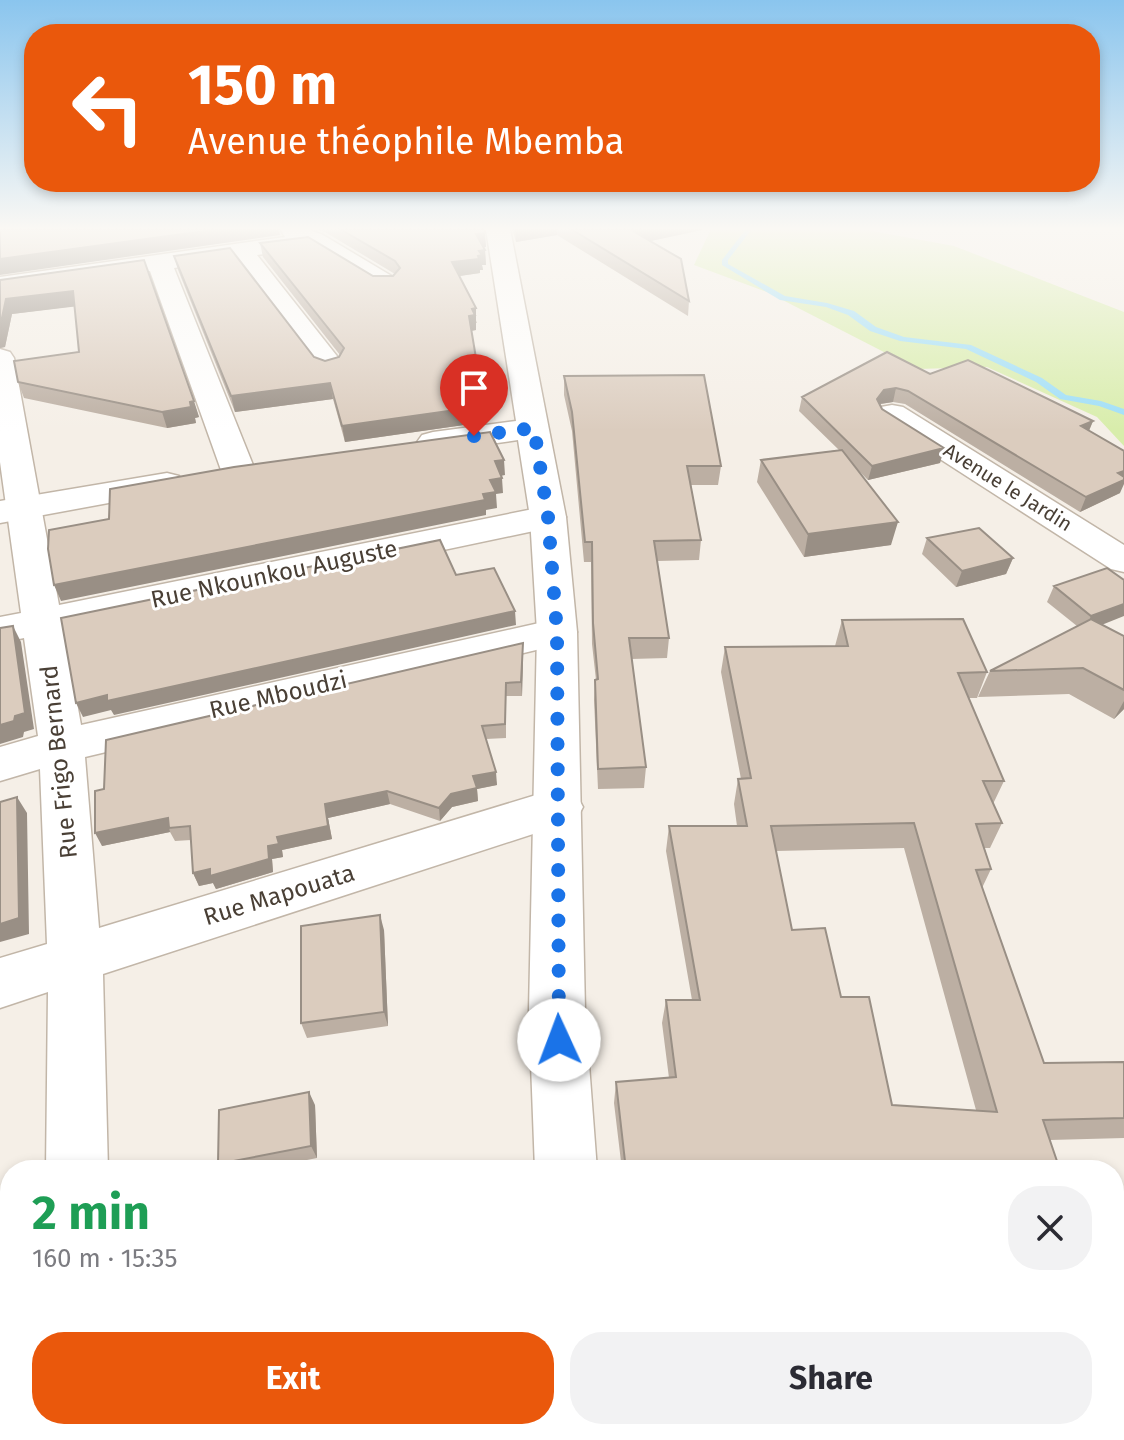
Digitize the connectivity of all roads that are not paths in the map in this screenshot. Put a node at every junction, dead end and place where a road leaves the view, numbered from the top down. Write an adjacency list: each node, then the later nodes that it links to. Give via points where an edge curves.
1 (170, 296): 10 (street, via 227,472)
2 (276, 296): 5 (street)
3 (510, 296): 8 (street)
4 (0, 358): 6 (street, Rue Frigo Bernard)
5 (329, 365)
6 (4, 405): 10 (street, Rue Frigo Bernard)
7 (892, 414): 12 (street, Avenue le Jardin)
8 (534, 428): 9 (street); 11 (street)
9 (409, 446)
10 (12, 510): 13 (street, Rue Frigo Bernard)
11 (548, 517): 13 (street, Rue Nkounkou Auguste); 15 (street)
12 (1124, 561)
13 (43, 621): 14 (street, Rue Nkounkou Auguste); 16 (street, Rue Frigo Bernard)
14 (0, 630)
15 (557, 632): 16 (street, Rue Mboudzi); 18 (street)
16 (62, 746): 17 (street, Rue Mboudzi); 19 (street, Rue Frigo Bernard)
17 (0, 764)
18 (559, 807): 19 (street, Rue Mapouata); 22 (street, via 557,1011)
19 (75, 959): 20 (street, Rue Mapouata); 21 (street, Rue Frigo Bernard)
20 (0, 983)
21 (77, 1160)
22 (565, 1160)

